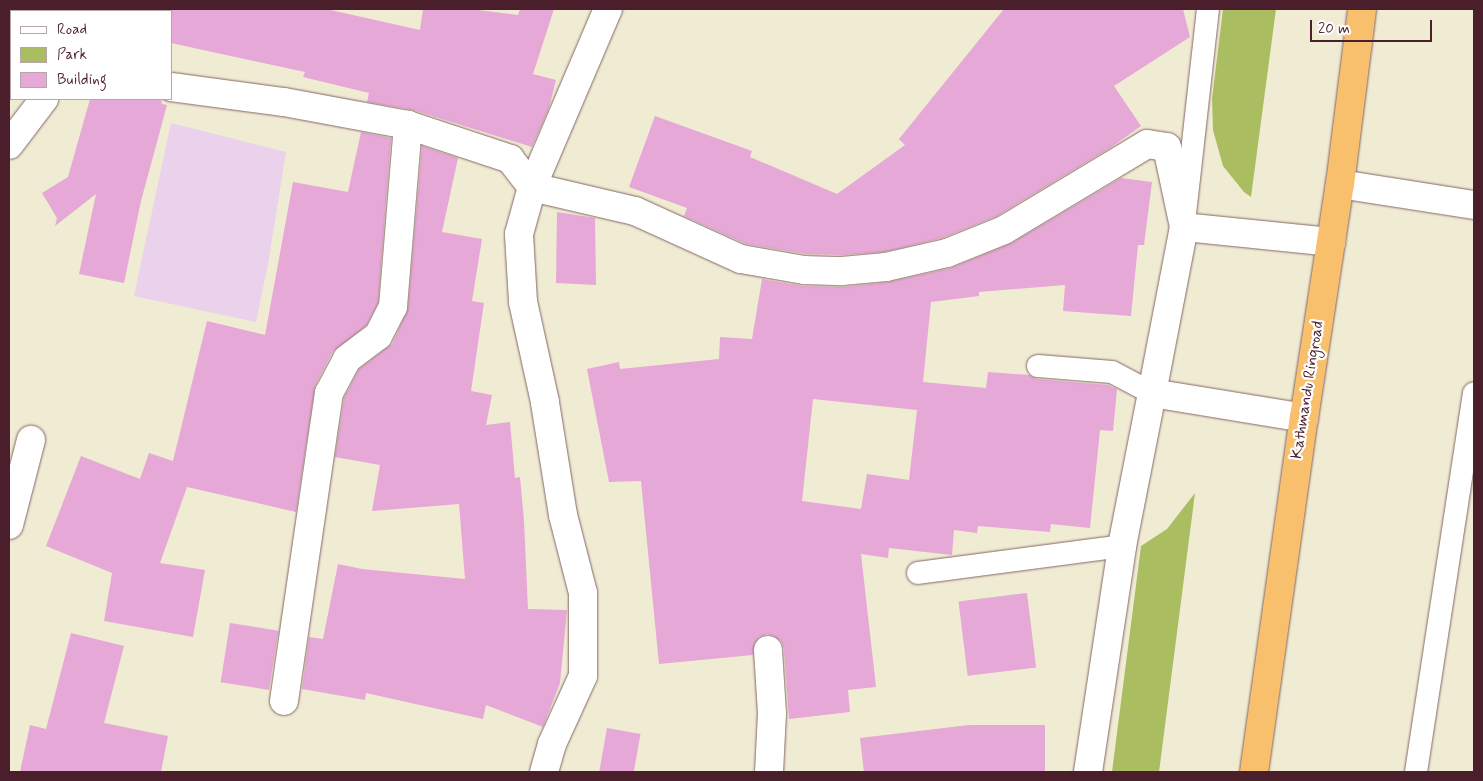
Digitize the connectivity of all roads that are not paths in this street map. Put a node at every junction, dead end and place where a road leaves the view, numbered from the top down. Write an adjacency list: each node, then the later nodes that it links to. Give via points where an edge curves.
1 (608, 9): 9 (street)
2 (1208, 9): 11 (lane)
3 (1362, 9): 8 (highway, Kathmandu Ringroad)
4 (172, 87): 6 (street, via 284,102)
5 (43, 100): 7 (street)
6 (408, 125): 9 (street, via 510,159); 22 (street, via 393,307 378,336 347,359 329,393)
7 (9, 145)
8 (1340, 184): 10 (street); 12 (highway, Kathmandu Ringroad)
9 (532, 187): 11 (street, via 635,211 741,259 804,270 842,271 886,267 947,253 981,240 1004,230 1147,144 1167,147); 23 (street, via 519,234 523,302 545,402 563,515 583,593 583,676 552,744)
10 (1474, 205)
11 (1184, 227): 12 (street); 14 (street)
12 (1331, 242): 16 (highway, Kathmandu Ringroad)
13 (1038, 366): 14 (lane, via 1112,372)
14 (1152, 393): 16 (street); 19 (street)
15 (1474, 393): 27 (lane)
16 (1304, 418): 26 (highway, Kathmandu Ringroad)
17 (31, 440): 18 (street)
18 (9, 525)
19 (1122, 546): 20 (lane); 25 (street)
20 (918, 573)
21 (768, 650): 24 (street, via 772,713)
22 (284, 701)
23 (544, 772)
24 (769, 772)
25 (1088, 772)
26 (1254, 772)
27 (1416, 772)

